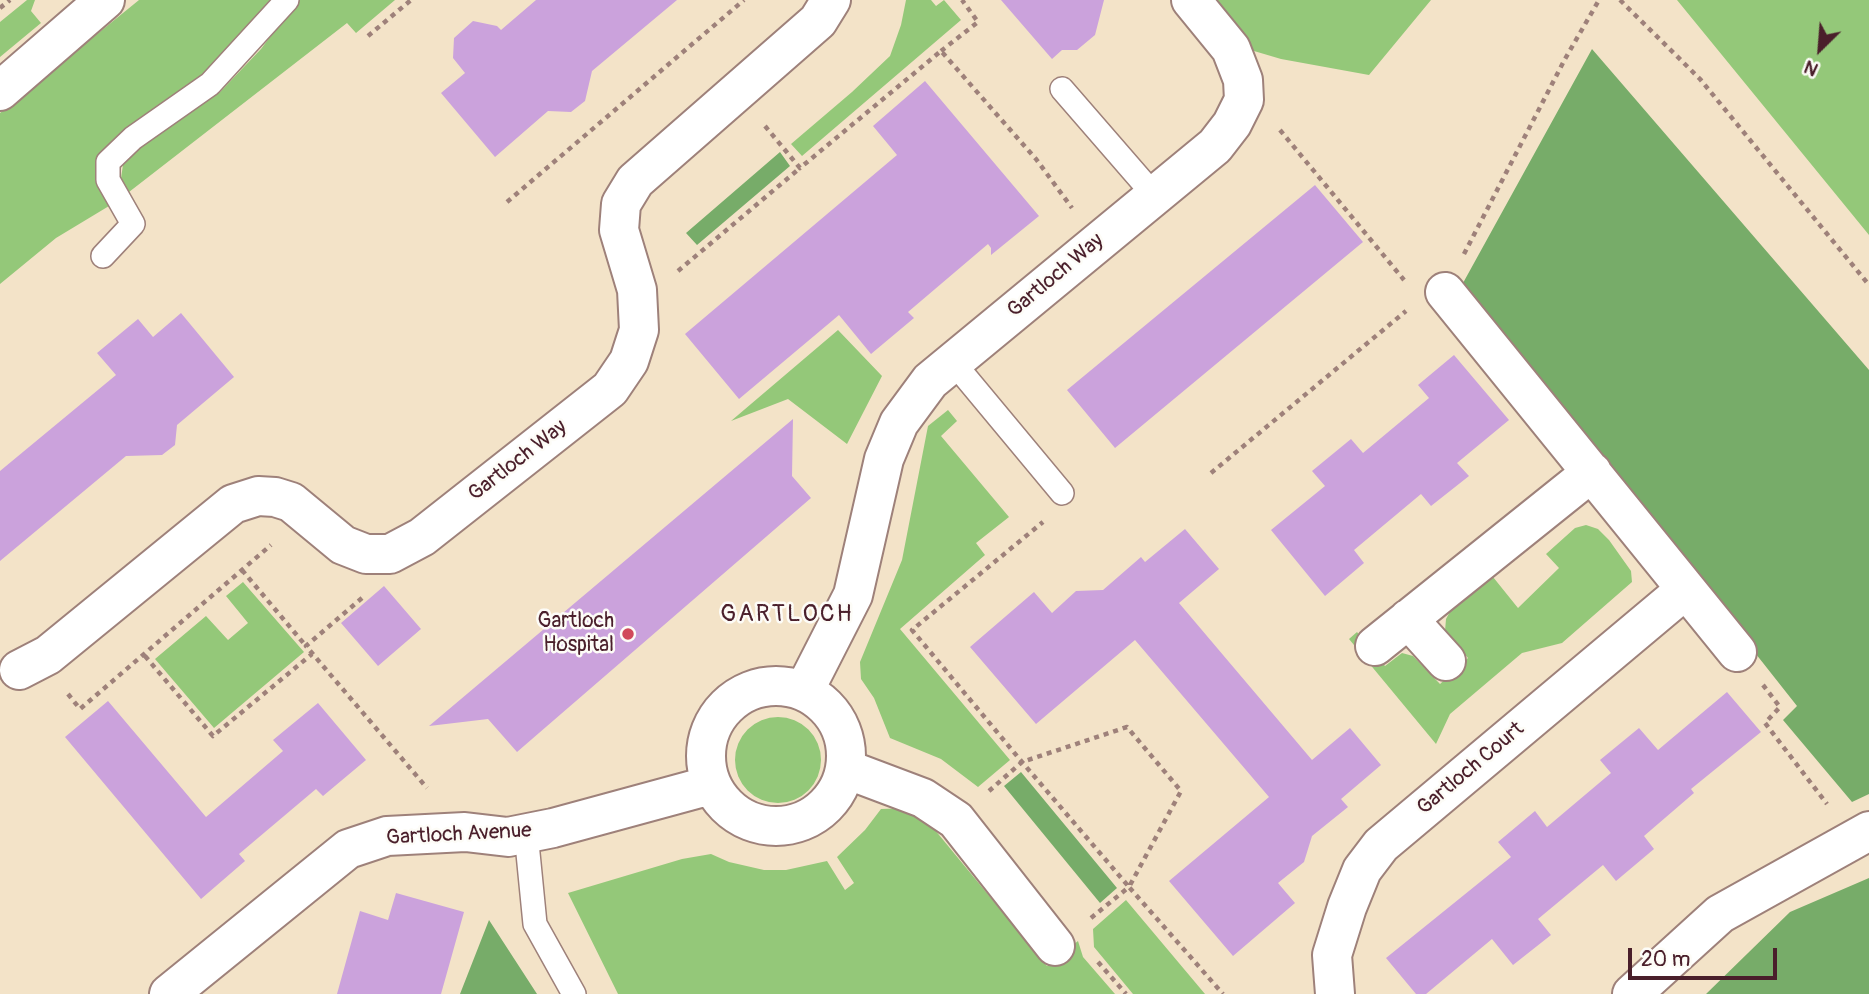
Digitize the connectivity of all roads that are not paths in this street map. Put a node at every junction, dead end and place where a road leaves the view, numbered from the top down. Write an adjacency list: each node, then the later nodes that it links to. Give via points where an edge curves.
1 (287, 0): 8 (lane, via 210,84 133,138 108,162 108,180 133,223)
2 (831, 0): 18 (street, Gartloch Way, via 818,20 643,173 621,204 620,230 637,290 639,330 629,361 610,388 422,537 390,554 366,554 343,545 291,502 258,496 233,504 48,655)
3 (1191, 0): 7 (street, Gartloch Way, via 1231,48 1243,80 1244,100 1215,146)
4 (99, 2): 6 (street)
5 (1062, 89): 7 (lane)
6 (0, 91)
7 (1154, 195): 10 (street, Gartloch Way)
8 (103, 256)
9 (1432, 295): 11 (street)
10 (953, 362): 12 (lane); 19 (street, Gartloch Way, via 930,381 899,423 884,459 853,595)
11 (1592, 472): 13 (street); 14 (street)
12 (1062, 493)
13 (1685, 590): 16 (street); 27 (street, Gartloch Court, via 1381,845 1362,870 1343,919 1332,956)
14 (1408, 619): 15 (street); 17 (street)
15 (1375, 646)
16 (1737, 652)
17 (1446, 661)
18 (29, 665)
19 (804, 691): 20 (street, via 824,704 839,722 846,745); 21 (street, via 780,685 756,688 734,698 717,715 707,738 705,762)
20 (846, 769): 21 (street, via 825,807 806,821 785,826 762,826 741,818); 24 (street, via 923,798 956,820)
21 (711, 785): 22 (street, Gartloch Avenue)
22 (526, 833): 25 (street, Gartloch Avenue, via 508,837 465,832 387,836 348,849); 26 (lane, via 535,924)
23 (1861, 835): 28 (street, via 1720,914)
24 (1055, 946)
25 (169, 994)
26 (574, 994)
27 (1335, 994)
28 (1632, 994)

